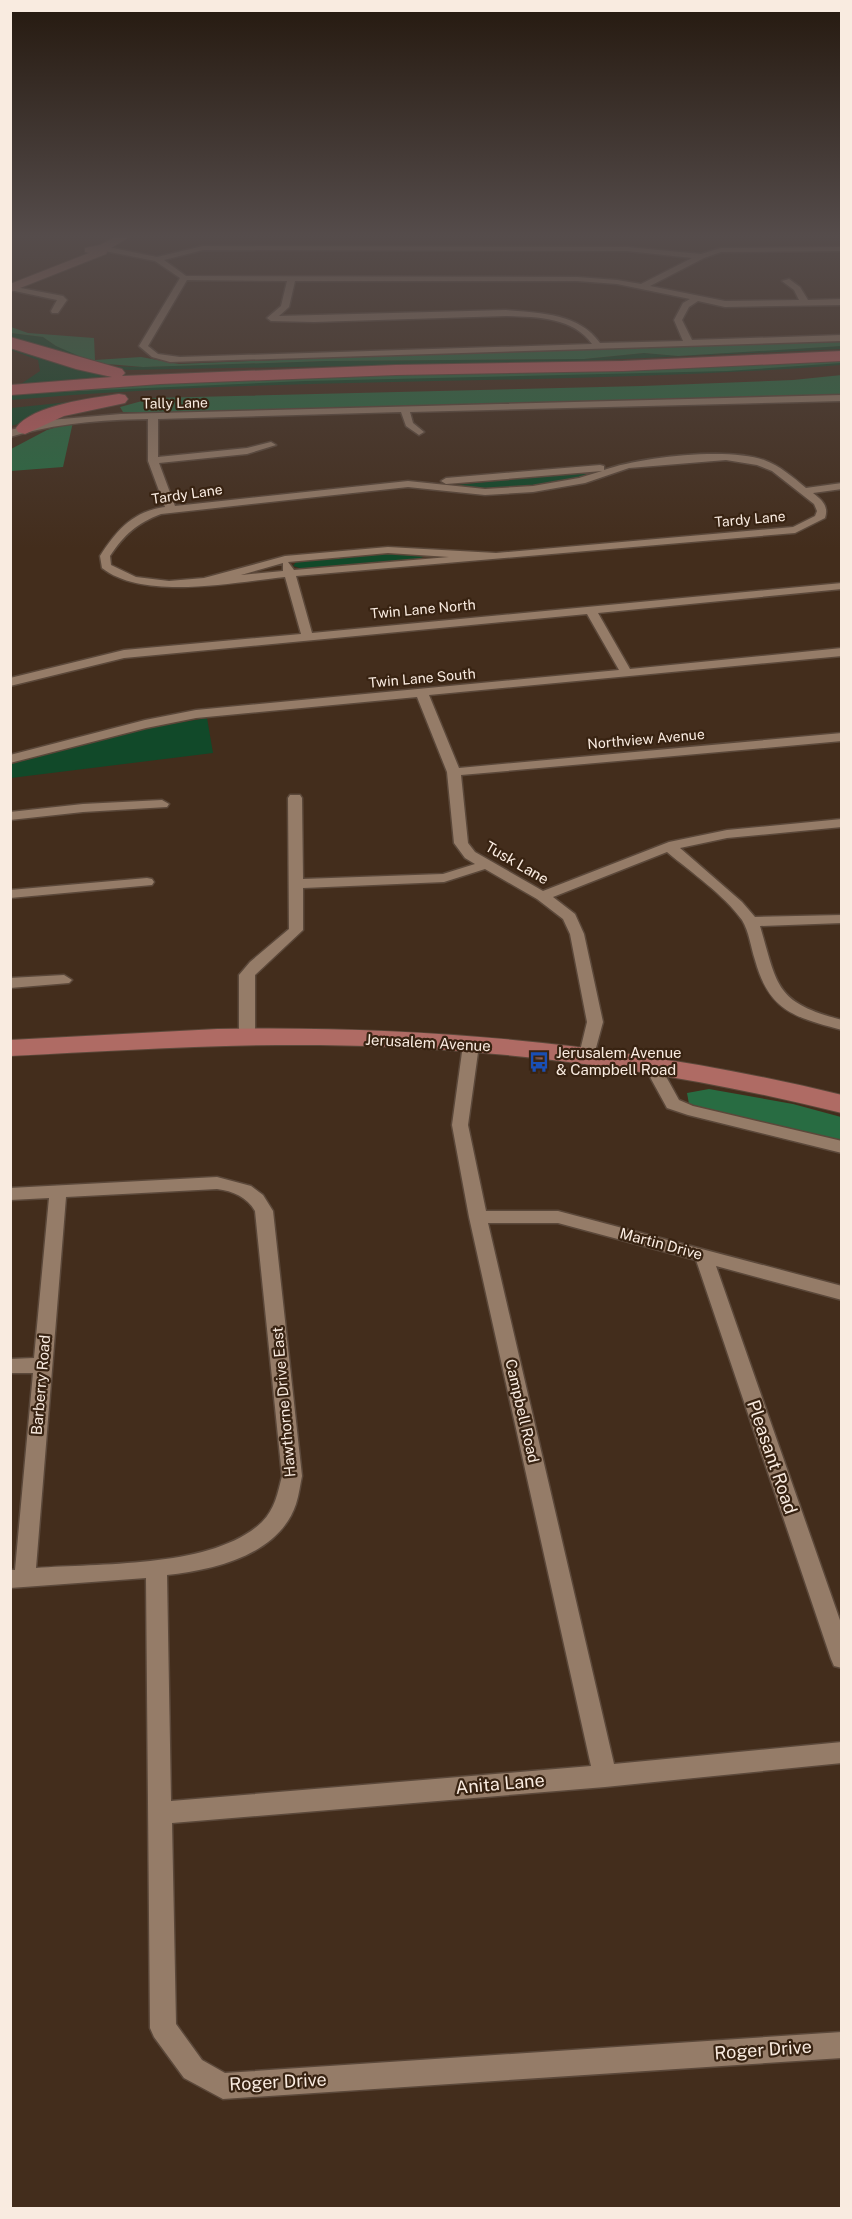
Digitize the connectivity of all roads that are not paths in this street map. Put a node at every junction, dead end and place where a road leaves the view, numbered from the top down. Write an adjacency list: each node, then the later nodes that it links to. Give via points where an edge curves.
1 (146, 341): 6 (street, via 145,350 161,358 199,360)
2 (595, 341): 6 (street)
3 (744, 341): 5 (street)
4 (10, 342): 9 (highway, via 116,373)
5 (688, 342): 6 (street)
6 (597, 345)
7 (10, 353): 11 (highway, via 27,360 32,370)
8 (842, 356): 9 (highway, via 622,366)
9 (396, 369): 12 (highway)
10 (842, 370): 13 (highway, via 615,382)
11 (10, 383)
12 (10, 390)
13 (152, 393): 15 (highway); 16 (highway)
14 (842, 398): 17 (street, Tally Lane)
15 (10, 403)
16 (88, 404): 18 (highway, via 82,407 85,413); 20 (highway)
17 (405, 410): 19 (street, Tally Lane); 21 (street, via 409,424)
18 (116, 417): 19 (street, Tally Lane); 20 (street, Tally Lane)
19 (153, 417): 23 (street)
20 (20, 428)
21 (419, 432)
22 (272, 445): 23 (street, via 246,452)
23 (153, 461): 26 (street)
24 (842, 486): 25 (street)
25 (806, 491): 26 (street, Tardy Lane, via 777,469 759,462 709,458 628,465 581,481 533,489 485,492 408,484); 27 (street, Tardy Lane, via 819,503 822,512 820,518 795,530)
26 (171, 509): 30 (street, Tardy Lane, via 138,518 122,529 105,556 106,566 126,579 146,583)
27 (496, 556): 28 (street, Tardy Lane, via 388,550); 29 (street, Tardy Lane)
28 (285, 559): 29 (street); 30 (street, Tardy Lane)
29 (290, 574): 30 (street, Tardy Lane); 33 (street)
30 (208, 580)
31 (842, 586): 32 (street, Twin Lane North)
32 (590, 609): 33 (street, Twin Lane North); 35 (street)
33 (308, 635): 36 (street, Twin Lane North, via 124,654)
34 (842, 652): 35 (street, Twin Lane South)
35 (627, 674): 37 (street, Twin Lane South)
36 (10, 682)
37 (422, 694): 39 (street, Twin Lane South, via 196,714); 40 (street, Tusk Lane)
38 (842, 737): 40 (street, Northview Avenue)
39 (10, 759)
40 (454, 772): 46 (street, Tusk Lane, via 461,843)
41 (294, 798): 48 (street)
42 (162, 804): 43 (street)
43 (10, 816)
44 (842, 824): 45 (street, via 727,834)
45 (669, 846): 50 (street); 52 (street)
46 (485, 865): 48 (street, via 444,878); 50 (street, Tusk Lane)
47 (147, 882): 49 (street)
48 (297, 884): 56 (street, via 296,930 247,975)
49 (10, 894)
50 (542, 896): 59 (street, Tusk Lane, via 570,917 577,934 595,1022)
51 (842, 919): 52 (street)
52 (751, 922): 55 (street, via 769,984 782,1000 806,1015)
53 (64, 980): 54 (street)
54 (10, 983)
55 (842, 1025)
56 (247, 1037): 57 (main road, Jerusalem Avenue); 58 (main road, Jerusalem Avenue)
57 (471, 1045): 59 (main road, Jerusalem Avenue); 65 (street, Campbell Road, via 460,1125)
58 (10, 1048)
59 (587, 1055): 60 (main road, Jerusalem Avenue)
60 (652, 1066): 61 (main road, Jerusalem Avenue); 62 (street, via 674,1104 688,1110)
61 (842, 1104)
62 (842, 1147)
63 (58, 1191): 64 (street); 68 (street, Barberry Road); 70 (street, Hawthorne Drive East, via 217,1183 246,1191 264,1211 291,1492 276,1521 240,1549 208,1560)
64 (10, 1194)
65 (478, 1217): 66 (street, Martin Drive, via 558,1218); 74 (street, Campbell Road)
66 (703, 1255): 67 (street, Martin Drive); 72 (street, Pleasant Road)
67 (842, 1293)
68 (43, 1365): 69 (street); 71 (street, Barberry Road)
69 (10, 1366)
70 (156, 1568): 71 (street, Hawthorne Drive East); 75 (street, Roger Drive)
71 (18, 1578)
72 (842, 1659)
73 (842, 1752): 74 (street, Anita Lane)
74 (604, 1776): 75 (street, Anita Lane)
75 (159, 1813): 76 (street, Roger Drive, via 163,2028 193,2070 223,2086)
76 (842, 2045)

